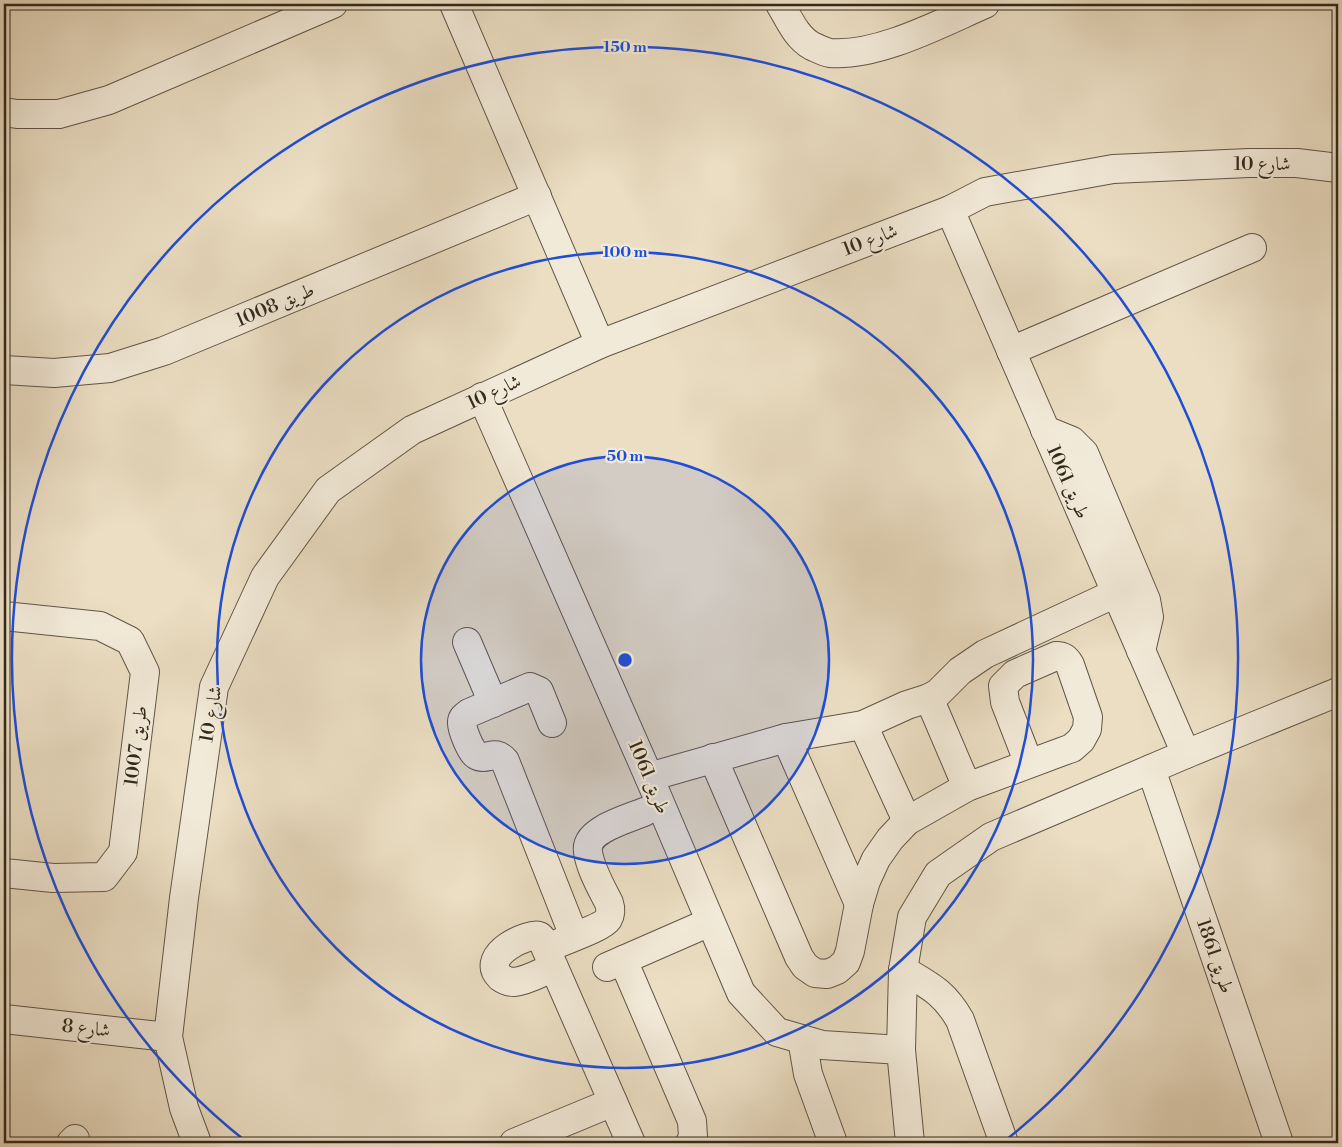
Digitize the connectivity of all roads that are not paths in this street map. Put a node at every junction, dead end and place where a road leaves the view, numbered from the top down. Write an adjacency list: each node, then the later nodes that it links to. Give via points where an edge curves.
1 (333, 4): 5 (street, via 110,100 58,114)
2 (454, 4): 7 (street)
3 (780, 4): 4 (street, via 797,34 810,45 828,53 865,50 902,39)
4 (985, 4)
5 (4, 112)
6 (1338, 168): 8 (street, شارع 10, via 1297,163 1249,163 1113,169 985,192)
7 (537, 196): 10 (street); 12 (street, طريق 1008, via 164,351 110,368 54,372)
8 (950, 210): 10 (street, شارع 10); 11 (street, طريق 1061)
9 (1252, 248): 11 (street)
10 (600, 344): 13 (street, شارع 10)
11 (1011, 351): 14 (street, طريق 1061)
12 (4, 370)
13 (482, 397): 17 (street, طريق 1061); 41 (street, شارع 10, via 412,430 328,490 265,576 214,687)
14 (1044, 430): 15 (street, طريق 1061); 19 (street, via 1072,441 1084,453 1146,600 1149,617)
15 (1116, 593): 19 (street, طريق 1061); 21 (street, via 985,654)
16 (4, 616): 35 (street, طريق 1007, via 100,626 130,641 145,672 123,852 104,877 52,878)
17 (582, 623): 30 (street, طريق 1061); 32 (street, via 574,642)
18 (467, 642): 22 (street)
19 (1141, 651): 26 (street, طريق 1061)
20 (1338, 692): 26 (street)
21 (929, 698): 24 (street); 31 (street)
22 (493, 703): 23 (street, via 526,688 535,688); 38 (street, via 466,715 463,729 472,752 482,757 496,754 504,761)
23 (552, 722)
24 (863, 725): 25 (street); 33 (street)
25 (786, 738): 27 (street); 36 (street)
26 (1186, 754): 29 (street)
27 (713, 758): 30 (street); 36 (street, via 805,966 815,973 827,974 846,962)
28 (1029, 764): 31 (street)
29 (1151, 769): 39 (street, via 991,836 938,874 912,918); 52 (street, طريق 1861)
30 (649, 777): 34 (street, طريق 1061)
31 (967, 787): 33 (street)
32 (644, 812): 34 (street, via 653,828); 38 (street, via 598,832 588,842 589,859 611,910 602,924)
33 (906, 821): 36 (street, via 876,859)
34 (673, 835): 37 (street, طريق 1061)
35 (4, 873)
36 (859, 904)
37 (710, 922): 42 (street, طريق 1061, via 741,994 777,1032); 48 (street, via 615,963 692,1121)
38 (574, 936): 44 (street, via 550,958)
39 (903, 970): 43 (street); 51 (street, via 936,990 951,1004 960,1020)
40 (4, 1019): 41 (street, شارع 8)
41 (168, 1037): 45 (street, شارع 10, via 184,1108)
42 (802, 1039): 43 (street, طريق 1061, via 822,1045); 49 (street, via 808,1074)
43 (902, 1050): 50 (street)
44 (612, 1102): 46 (street); 47 (street)
45 (197, 1143)
46 (514, 1143)
47 (630, 1143)
48 (690, 1143)
49 (833, 1143)
50 (910, 1143)
51 (1004, 1143)
52 (1279, 1143)

